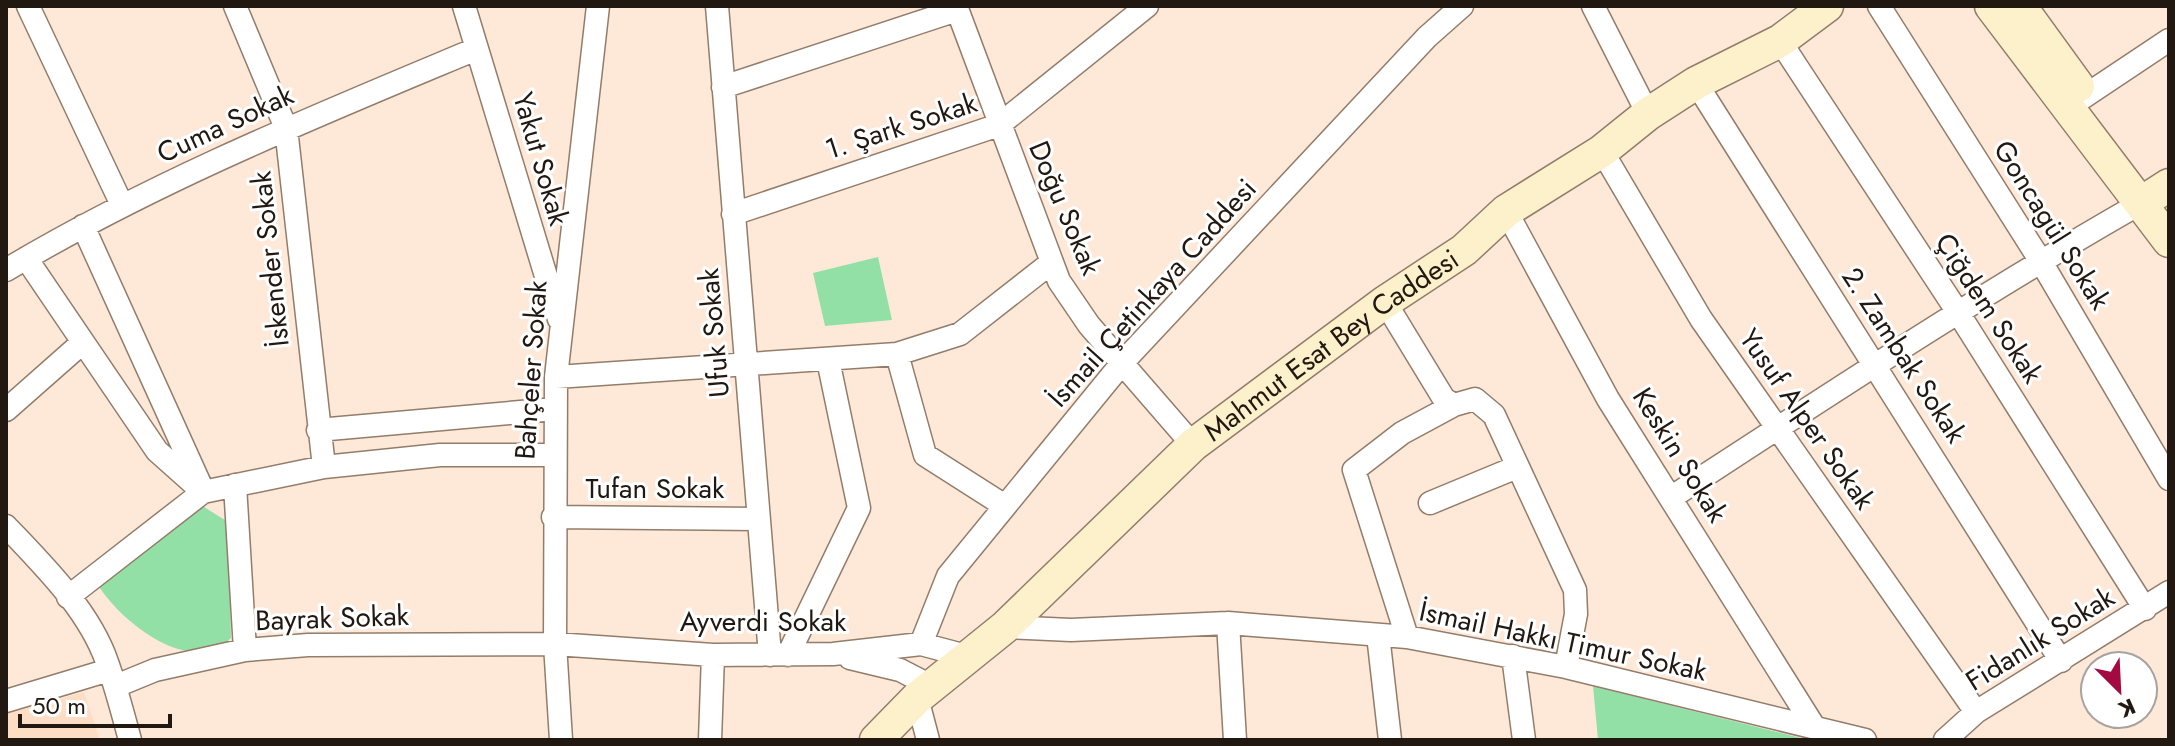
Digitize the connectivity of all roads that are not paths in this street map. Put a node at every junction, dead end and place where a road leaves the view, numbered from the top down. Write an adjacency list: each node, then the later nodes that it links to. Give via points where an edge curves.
1 (28, 6): 25 (street)
2 (235, 6): 22 (street, İskender Sokak)
3 (464, 6): 16 (street, Yakut Sokak)
4 (598, 6): 36 (street, Bahçeler Sokak)
5 (717, 6): 18 (street, Ufuk Sokak)
6 (1147, 6): 21 (street, 1. Şark Sokak)
7 (1462, 6): 40 (street, İsmail Çetinkaya Caddesi)
8 (1593, 6): 20 (street)
9 (1879, 6): 31 (street, Goncagül Sokak)
10 (1991, 6): 19 (street)
11 (2020, 6): 19 (street)
12 (956, 8): 18 (street); 21 (street, Doğu Sokak)
13 (1821, 8): 15 (street, Mahmut Esat Bey Caddesi)
14 (2169, 40): 19 (street)
15 (1780, 41): 17 (street, Mahmut Esat Bey Caddesi); 35 (street, Çiğdem Sokak)
16 (476, 49): 22 (street, Cuma Sokak); 36 (street, Yakut Sokak)
17 (1696, 83): 20 (street, Mahmut Esat Bey Caddesi); 41 (street, 2. Zambak Sokak)
18 (723, 87): 27 (street, Ufuk Sokak)
19 (2076, 102): 24 (street)
20 (1648, 114): 23 (street, Mahmut Esat Bey Caddesi)
21 (999, 125): 27 (street, 1. Şark Sokak); 32 (street, Doğu Sokak)
22 (286, 128): 25 (street, Cuma Sokak); 48 (street, İskender Sokak)
23 (1602, 151): 26 (street, Mahmut Esat Bey Caddesi); 47 (street, Yusuf Alper Sokak, via 1701,319)
24 (2159, 197): 29 (street); 31 (street)
25 (122, 205): 28 (street, Cuma Sokak)
26 (1506, 211): 34 (street, Mahmut Esat Bey Caddesi, via 1464,250); 56 (street, Keskin Sokak, via 1608,399)
27 (733, 214): 42 (street, Ufuk Sokak)
28 (83, 226): 30 (street, Cuma Sokak); 55 (street)
29 (2169, 241)
30 (26, 258): 33 (street, Cuma Sokak); 37 (street)
31 (2040, 260): 35 (street); 53 (street, Goncagül Sokak)
32 (1052, 262): 38 (street, via 960,334); 40 (street, Doğu Sokak, via 1089,325)
33 (6, 270)
34 (1385, 302): 44 (street, via 1444,399); 49 (street, Mahmut Esat Bey Caddesi)
35 (1959, 314): 41 (street); 64 (street, Çiğdem Sokak)
36 (562, 328): 43 (street, Bahçeler Sokak)
37 (82, 343): 46 (street); 55 (street, via 157,451)
38 (897, 354): 39 (street); 58 (street, via 925,455)
39 (828, 360): 42 (street); 74 (street, via 859,508)
40 (1123, 362): 49 (street, Doğu Sokak); 58 (street, İsmail Çetinkaya Caddesi)
41 (1876, 363): 47 (street); 77 (street, 2. Zambak Sokak)
42 (749, 364): 43 (street); 60 (street, Ufuk Sokak)
43 (556, 377): 45 (street, Bahçeler Sokak)
44 (1454, 405): 52 (street, via 1475,399 1494,415); 68 (street, via 1402,433 1354,470)
45 (555, 409): 48 (street); 50 (street, Bahçeler Sokak)
46 (6, 410)
47 (1776, 429): 56 (street); 82 (street, Yusuf Alper Sokak)
48 (318, 430): 51 (street, İskender Sokak)
49 (1193, 445): 66 (street, Mahmut Esat Bey Caddesi)
50 (555, 455): 51 (street, via 440,455); 59 (street, Bahçeler Sokak)
51 (324, 467): 54 (street)
52 (1517, 467): 57 (street); 78 (street, via 1575,590)
53 (2169, 479)
54 (235, 485): 55 (street); 71 (street)
55 (203, 492): 63 (street)
56 (1672, 497): 83 (street, Keskin Sokak)
57 (1430, 503)
58 (1005, 506): 70 (street, İsmail Çetinkaya Caddesi, via 948,576)
59 (553, 517): 60 (street, Tufan Sokak); 69 (street, Bahçeler Sokak)
60 (757, 519): 74 (street, Ufuk Sokak)
61 (6, 526): 63 (street)
62 (2169, 592): 64 (street, Fidanlık Sokak)
63 (68, 597): 79 (street)
64 (2145, 609): 77 (street, Fidanlık Sokak)
65 (1228, 623): 66 (street, İsmail Hakkı Timur Sokak, via 1071,630); 67 (street, İsmail Hakkı Timur Sokak); 89 (street)
66 (1005, 627): 76 (street, Mahmut Esat Bey Caddesi)
67 (1378, 635): 68 (street, İsmail Hakkı Timur Sokak); 90 (street)
68 (1407, 637): 75 (street, İsmail Hakkı Timur Sokak)
69 (555, 644): 71 (street, Bayrak Sokak); 73 (street, Ayverdi Sokak); 85 (street, Bahçeler Sokak)
70 (921, 644): 72 (street, Ayverdi Sokak); 76 (street, Ayverdi Sokak)
71 (245, 650): 79 (street, Bayrak Sokak)
72 (833, 654): 74 (street, Ayverdi Sokak); 80 (street, via 900,670)
73 (713, 655): 74 (street, Ayverdi Sokak); 86 (street)
74 (779, 655)
75 (1513, 656): 78 (street, İsmail Hakkı Timur Sokak); 91 (street)
76 (970, 657): 80 (street, Mahmut Esat Bey Caddesi)
77 (2061, 661): 82 (street, Fidanlık Sokak)
78 (1566, 667): 83 (street, İsmail Hakkı Timur Sokak)
79 (113, 678): 81 (street, Bayrak Sokak); 84 (street)
80 (924, 692): 87 (street, Mahmut Esat Bey Caddesi); 88 (street)
81 (6, 701)
82 (1976, 712): 93 (street, Fidanlık Sokak)
83 (1813, 725): 92 (street, İsmail Hakkı Timur Sokak)
84 (130, 740)
85 (561, 740)
86 (710, 740)
87 (876, 740)
88 (928, 740)
89 (1235, 740)
90 (1390, 740)
91 (1524, 740)
92 (1865, 740)
93 (1945, 740)

